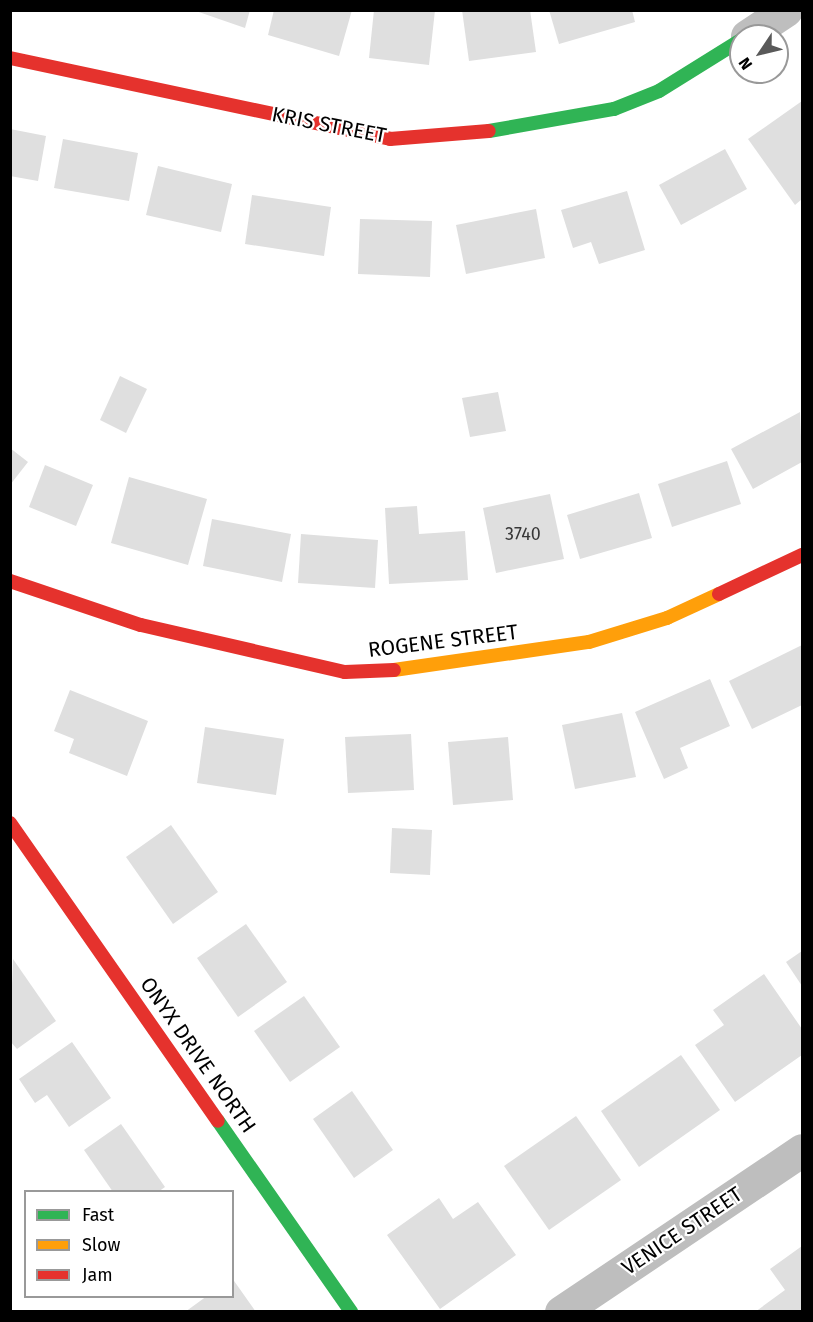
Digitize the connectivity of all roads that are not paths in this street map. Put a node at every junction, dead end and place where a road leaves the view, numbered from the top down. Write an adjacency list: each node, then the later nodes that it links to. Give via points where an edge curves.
1 (786, 10): 2 (street)
2 (765, 24)
3 (729, 47): 4 (street, KRIS STREET, via 659,91 614,109 503,130 390,139)
4 (10, 58)
5 (802, 555): 6 (street, ROGENE STREET, via 667,618 589,642 424,668 345,672 141,625)
6 (10, 581)
7 (10, 823): 9 (street, ONYX DRIVE NORTH)
8 (802, 1150): 10 (street, VENICE STREET)
9 (351, 1311)
10 (561, 1311)

